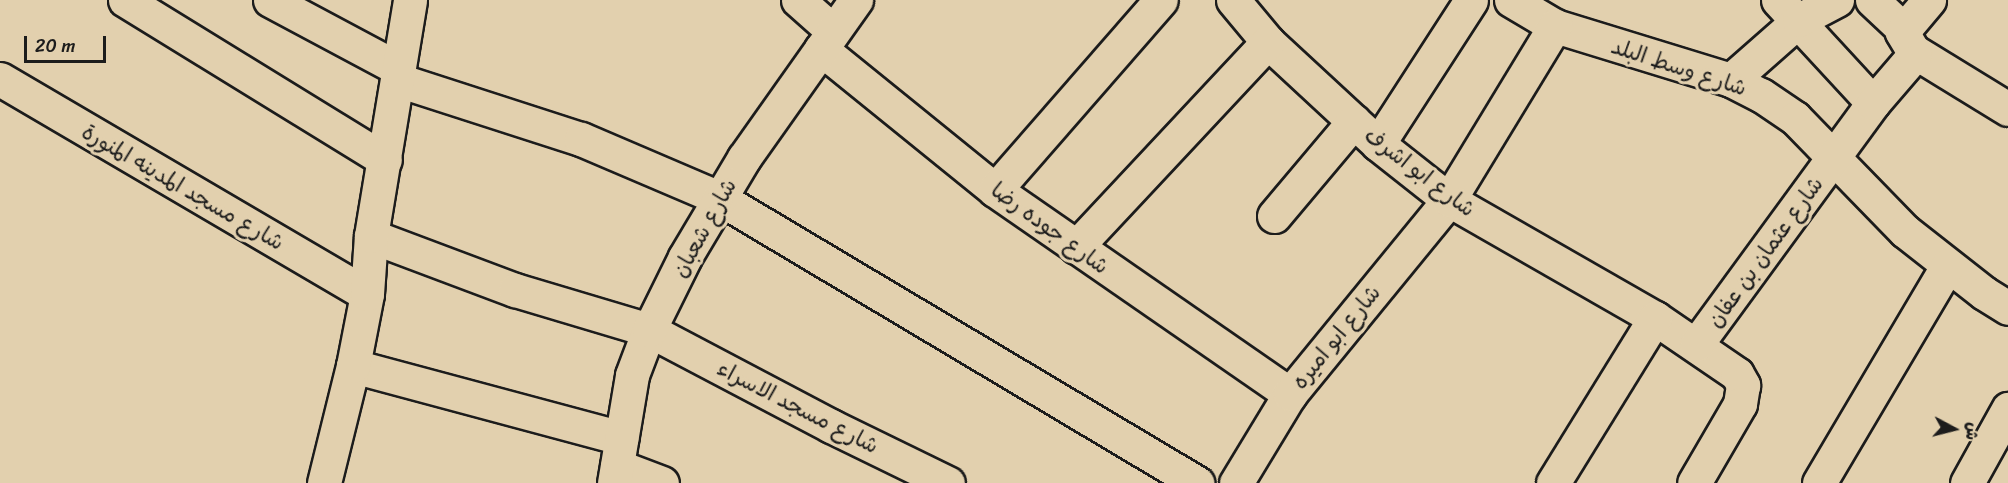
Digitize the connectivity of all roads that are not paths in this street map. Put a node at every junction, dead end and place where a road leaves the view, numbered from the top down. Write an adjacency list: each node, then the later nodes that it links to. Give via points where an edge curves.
1 (125, 0): 26 (street)
2 (270, 0): 18 (street)
3 (410, 0): 18 (street)
4 (798, 0): 15 (street, شارع جوده رضا)
5 (856, 0): 15 (street, شارع شعبان)
6 (1161, 0): 27 (street)
7 (1233, 0): 17 (street, شارع ابو اشرف)
8 (1471, 0): 24 (street)
9 (1511, 0): 14 (street, شارع وسط البلد)
10 (1837, 0): 13 (street)
11 (1872, 0): 16 (street)
12 (1929, 0): 16 (street, شارع عثمان بن عفان)
13 (1789, 10): 20 (street); 21 (street)
14 (1555, 26): 20 (street, شارع وسط البلد); 29 (street, شارع ابو اميره)
15 (827, 40): 27 (street, شارع جوده رضا); 28 (street, شارع شعبان)
16 (1909, 40): 21 (street, شارع عثمان بن عفان); 22 (street)
17 (1268, 42): 23 (street, شارع ابو اشرف); 32 (street)
18 (399, 74): 26 (street); 28 (street, via 581,139)
19 (0, 79): 34 (street, شارع مسجد المدينه المنورة)
20 (1731, 80): 25 (street, شارع وسط البلد, via 1795,118)
21 (1873, 103): 25 (street, شارع عثمان بن عفان)
22 (2008, 109)
23 (1354, 121): 24 (street, شارع ابو اشرف); 30 (street)
24 (1378, 144): 29 (street, شارع ابو اشرف)
25 (1833, 159): 33 (street, شارع وسط البلد, via 1905,231); 38 (street, شارع عثمان بن عفان)
26 (385, 160): 31 (street)
27 (995, 190): 32 (street, شارع جوده رضا)
28 (719, 198): 37 (street, شارع شعبان); 46 (street)
29 (1449, 200): 36 (street, شارع ابو اشرف); 40 (street, شارع ابو اميره)
30 (1274, 216)
31 (371, 236): 34 (street); 37 (street, شارع مسجد الاسراء, via 515,290)
32 (1076, 247): 40 (street, شارع جوده رضا)
33 (1948, 265): 35 (street, شارع وسط البلد); 50 (street)
34 (367, 294): 39 (street)
35 (2008, 308)
36 (1655, 318): 38 (street, شارع ابو اشرف); 48 (street)
37 (649, 330): 42 (street, شارع شعبان, via 632,375); 45 (street, شارع مسجد الاسراء)
38 (1696, 345): 49 (street, شارع ابو اشرف, via 1737,374 1743,393)
39 (353, 366): 42 (street); 43 (street)
40 (1290, 394): 47 (street, شارع ابو اميره)
41 (2008, 409): 51 (street)
42 (618, 462): 44 (street)
43 (328, 482)
44 (662, 483)
45 (948, 483)
46 (1197, 483)
47 (1236, 483)
48 (1553, 483)
49 (1694, 483)
50 (1819, 483)
51 (1967, 483)

